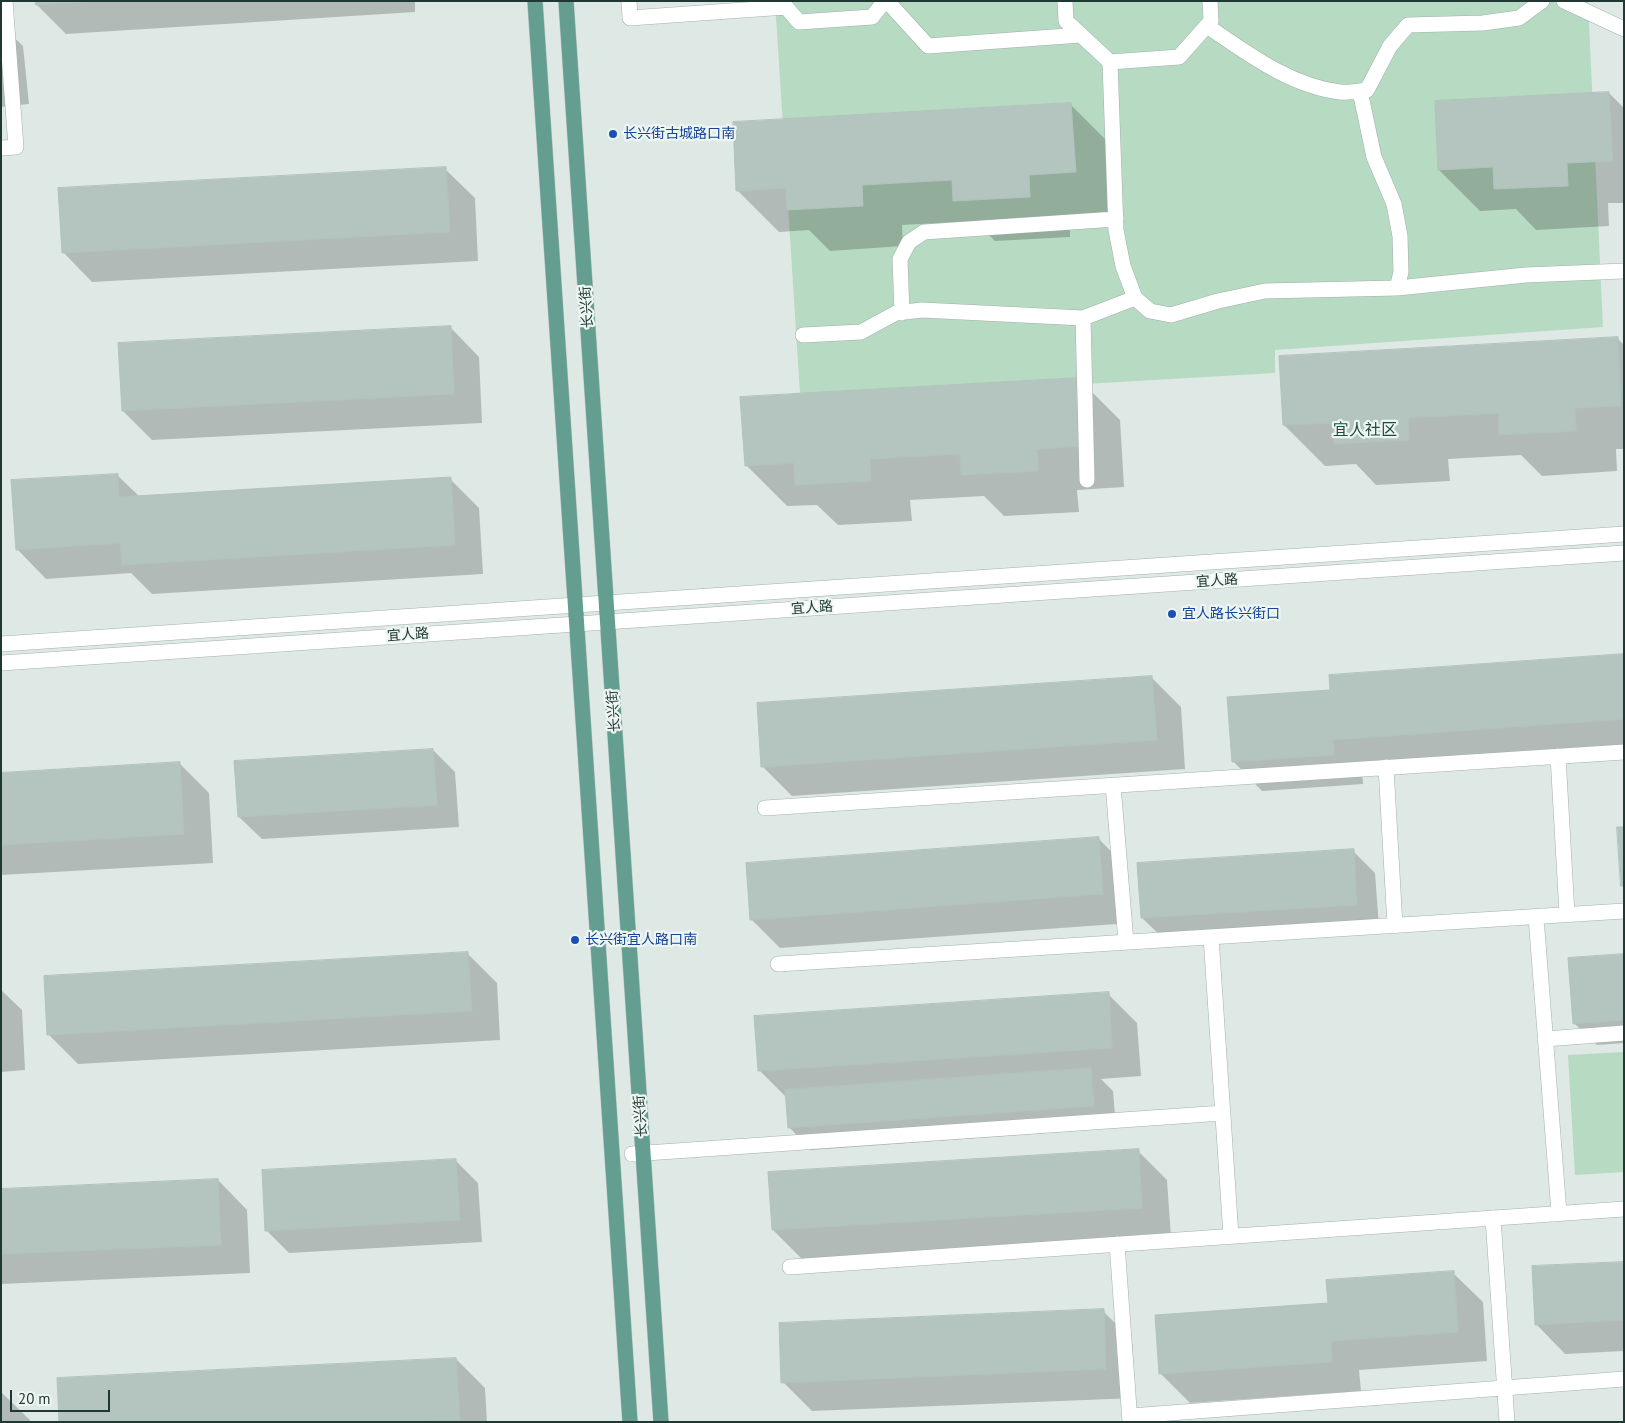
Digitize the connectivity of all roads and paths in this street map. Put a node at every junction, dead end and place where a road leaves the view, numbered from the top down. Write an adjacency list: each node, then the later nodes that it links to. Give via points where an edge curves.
1 (6, 1): 16 (street, via 16,147)
2 (536, 1): 28 (main road)
3 (566, 1): 27 (main road, 长兴街)
4 (629, 1): 10 (street, via 630,18)
5 (886, 1): 10 (street, via 872,17 799,22); 13 (street, via 928,46)
6 (1065, 1): 13 (street, via 1066,21)
7 (1210, 1): 11 (street, via 1211,21)
8 (1542, 1): 15 (street, via 1519,18 1483,23 1408,25 1390,46 1367,90)
9 (1564, 1): 12 (street)
10 (788, 4)
11 (1207, 26): 14 (street, via 1179,57); 15 (street, via 1265,64 1305,84 1341,92)
12 (1624, 29)
13 (1081, 35): 14 (street)
14 (1110, 62): 17 (street)
15 (1360, 91): 19 (street, via 1374,157 1394,204 1400,236 1401,272)
16 (1, 148)
17 (1116, 219): 20 (street, via 1123,266); 21 (street, via 924,232 909,242 900,259)
18 (1624, 271): 19 (street, via 1526,275)
19 (1397, 288): 20 (street, via 1265,291 1171,315 1150,312)
20 (1135, 298): 22 (street)
21 (902, 313): 22 (street, via 922,310); 23 (street, via 896,313 861,332)
22 (1083, 318): 24 (street)
23 (803, 335)
24 (1087, 480)
25 (1624, 534): 27 (street, 宜人路)
26 (1624, 554): 29 (street, 宜人路)
27 (606, 603): 28 (street, 宜人路); 29 (main road, 长兴街)
28 (576, 605): 30 (main road); 31 (street, 宜人路)
29 (608, 622): 30 (street, 宜人路); 48 (main road, 长兴街)
30 (577, 624): 32 (street, 宜人路); 58 (main road)
31 (1, 644)
32 (1, 663)
33 (1624, 752): 34 (street)
34 (1558, 756): 35 (street); 39 (street)
35 (1386, 767): 36 (street); 41 (street)
36 (1113, 785): 37 (street); 43 (street)
37 (765, 808)
38 (1624, 911): 39 (street)
39 (1567, 914): 40 (street)
40 (1536, 917): 41 (street); 46 (street)
41 (1395, 926): 42 (street)
42 (1211, 937): 43 (street); 47 (street)
43 (1126, 942): 44 (street)
44 (778, 964)
45 (1624, 1033): 46 (street)
46 (1545, 1039): 50 (street)
47 (1223, 1113): 48 (street); 52 (street)
48 (638, 1154): 59 (main road, 长兴街)
49 (1624, 1209): 50 (street)
50 (1559, 1214): 51 (street)
51 (1492, 1218): 52 (street); 56 (street)
52 (1231, 1236): 53 (street)
53 (1117, 1244): 54 (street); 57 (street)
54 (790, 1267)
55 (1624, 1379): 56 (street)
56 (1504, 1388): 57 (street); 60 (street)
57 (1130, 1419)
58 (630, 1422)
59 (661, 1422)
60 (1507, 1422)

